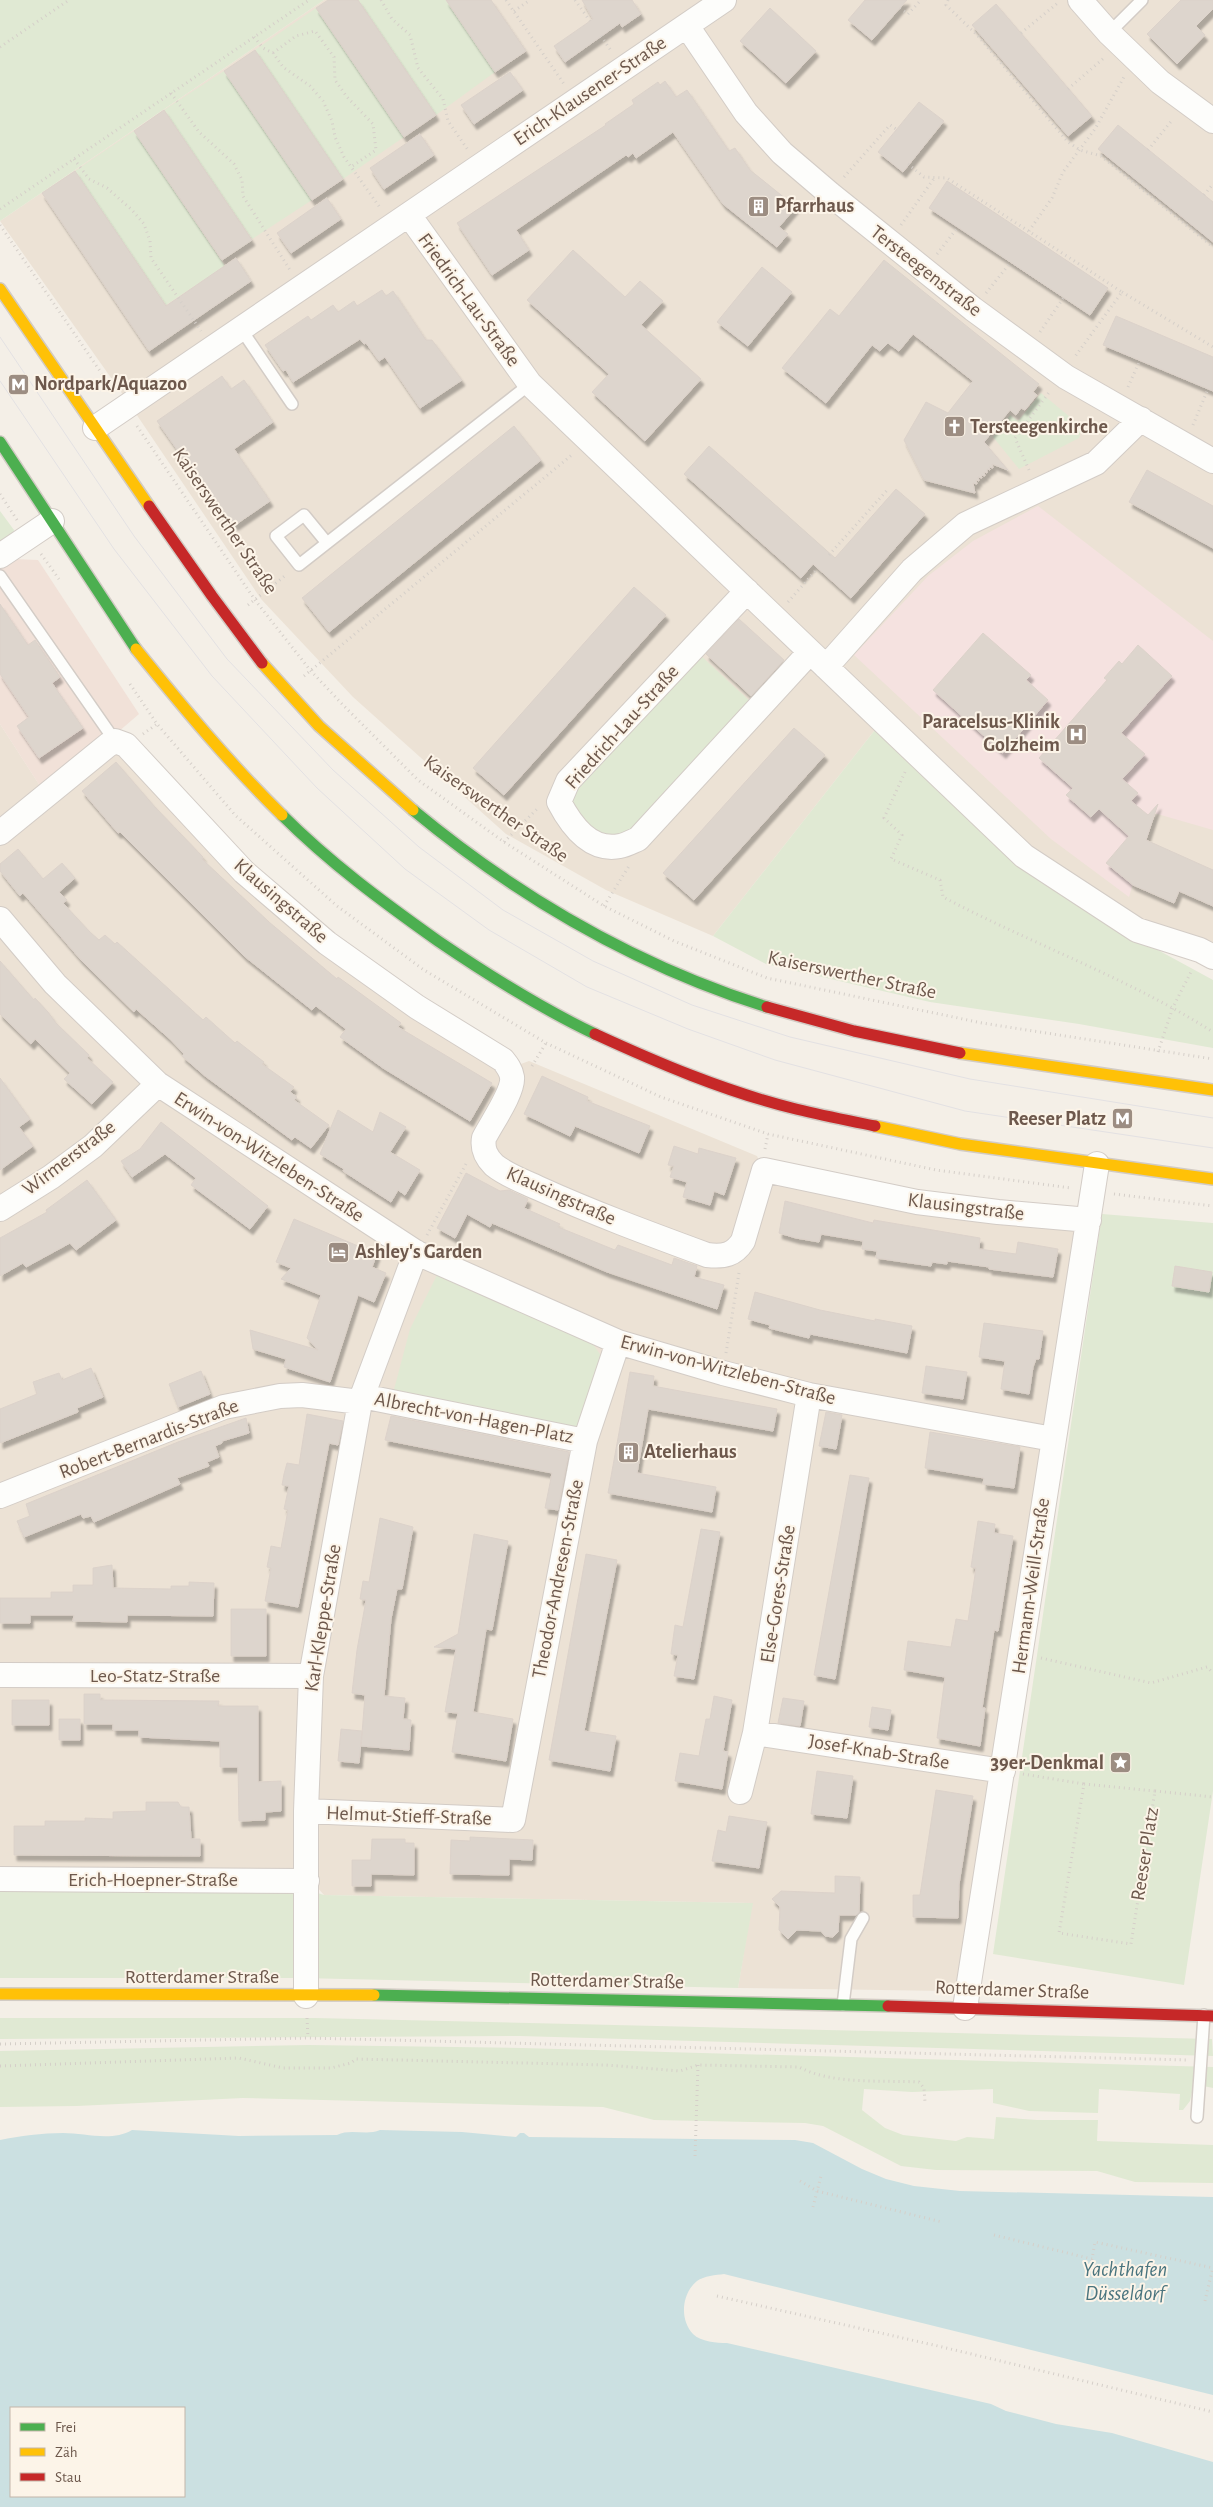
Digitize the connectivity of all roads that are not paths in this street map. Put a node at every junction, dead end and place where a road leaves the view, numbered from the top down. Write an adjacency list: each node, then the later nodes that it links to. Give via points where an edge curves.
1 (724, 0): 4 (street, Erich-Klausener-Straße)
2 (1080, 0): 5 (street)
3 (1142, 0): 5 (lane)
4 (692, 14): 7 (street, Erich-Klausener-Straße, via 576,101); 12 (street, Tersteegenstraße, via 746,113 782,153 973,309 1062,374)
5 (1122, 44): 6 (street, via 1160,82)
6 (1212, 119)
7 (401, 220): 9 (street, Erich-Klausener-Straße); 10 (street, Friedrich-Lau-Straße)
8 (0, 289): 13 (street)
9 (241, 329): 11 (lane); 13 (street, Erich-Klausener-Straße)
10 (530, 384): 17 (lane, Friedrich-Lau-Straße); 20 (street, Friedrich-Lau-Straße)
11 (292, 404)
12 (1141, 419): 15 (street, Tersteegenstraße); 21 (street, via 1096,462 966,524)
13 (95, 428): 27 (street, via 228,622 287,692 396,797 530,896 598,936 682,976 755,1003 878,1037 982,1057)
14 (0, 442): 16 (street)
15 (1213, 461)
16 (52, 521): 18 (street); 28 (street, via 135,648 180,705 252,786 310,843 372,895 469,962 557,1016 643,1056 735,1091 792,1108 960,1144)
17 (327, 543): 17 (lane, Friedrich-Lau-Straße, via 299,565 276,536 304,515)
18 (0, 556)
19 (0, 576): 22 (lane)
20 (747, 591): 21 (street, Friedrich-Lau-Straße); 21 (street, Friedrich-Lau-Straße, via 568,781 559,802 570,824 597,845 620,846 638,839)
21 (818, 659): 25 (street, Friedrich-Lau-Straße, via 1024,856 1137,930)
22 (115, 741): 23 (street); 31 (street, Klausingstraße, via 133,750 244,872 327,943 417,1006 503,1060 510,1068 511,1087 484,1138 487,1158 502,1171 607,1218 708,1255 731,1254 743,1240 764,1170 917,1202)
23 (0, 833)
24 (0, 919): 26 (street, Erwin-von-Witzleben-Straße, via 55,984)
25 (1213, 957)
26 (158, 1084): 30 (street, Wirmerstraße, via 93,1146); 32 (street, Erwin-von-Witzleben-Straße)
27 (1213, 1090)
28 (1097, 1164): 29 (street); 31 (street, Hermann-Weill-Straße)
29 (1213, 1179)
30 (0, 1209)
31 (1089, 1220): 36 (street, Hermann-Weill-Straße)
32 (416, 1252): 33 (street, Erwin-von-Witzleben-Straße); 35 (street, Karl-Kleppe-Straße)
33 (618, 1342): 34 (street, Erwin-von-Witzleben-Straße); 37 (street, Theodor-Andresen-Straße)
34 (809, 1396): 36 (street, Erwin-von-Witzleben-Straße); 41 (street, Else-Gores-Straße)
35 (361, 1399): 37 (street, Albrecht-von-Hagen-Platz); 38 (street, Robert-Bernardis-Straße, via 280,1396 224,1407); 40 (street, Karl-Kleppe-Straße)
36 (1053, 1439): 42 (street, Hermann-Weill-Straße)
37 (585, 1441): 45 (street, Theodor-Andresen-Straße)
38 (0, 1496)
39 (0, 1675): 40 (street, Leo-Statz-Straße)
40 (311, 1676): 44 (street, Karl-Kleppe-Straße)
41 (756, 1733): 42 (street, Josef-Knab-Straße); 43 (street, Else-Gores-Straße)
42 (1003, 1771): 52 (street, Hermann-Weill-Straße)
43 (740, 1792)
44 (306, 1811): 45 (street, Helmut-Stieff-Straße); 47 (street, Karl-Kleppe-Straße)
45 (512, 1820)
46 (0, 1879): 47 (street, Erich-Hoepner-Straße)
47 (307, 1881): 50 (street, Karl-Kleppe-Straße)
48 (863, 1918): 51 (lane, via 851,1939)
49 (0, 1994): 50 (street, Rotterdamer Straße)
50 (306, 1996): 51 (street, Rotterdamer Straße, via 405,1995)
51 (844, 2005): 52 (street, Rotterdamer Straße)
52 (965, 2008): 53 (street, Rotterdamer Straße)
53 (1210, 2012): 54 (lane, via 1200,2061)
54 (1197, 2117)

